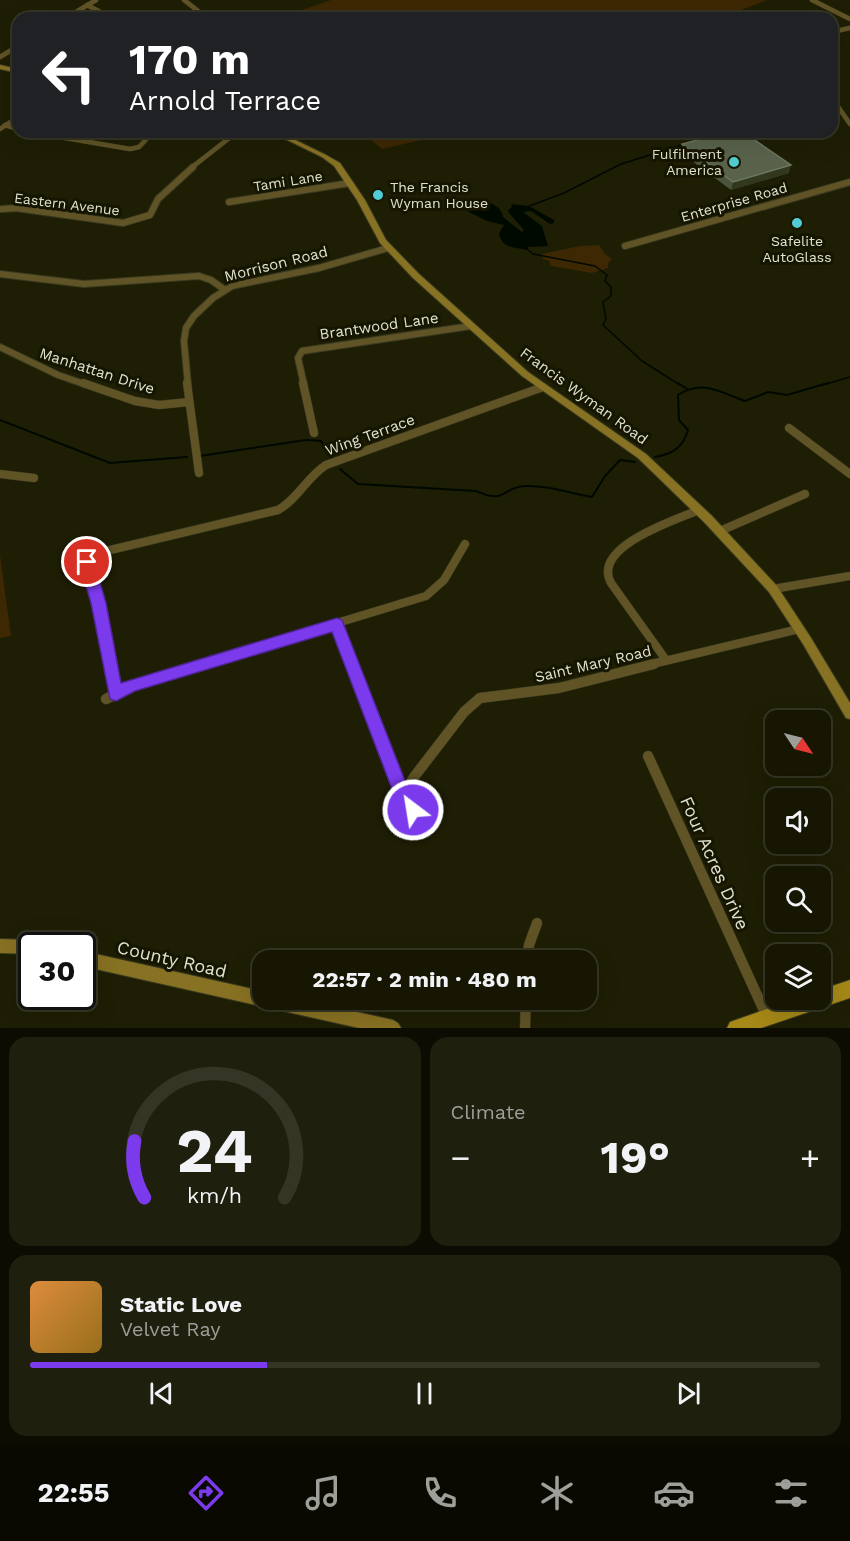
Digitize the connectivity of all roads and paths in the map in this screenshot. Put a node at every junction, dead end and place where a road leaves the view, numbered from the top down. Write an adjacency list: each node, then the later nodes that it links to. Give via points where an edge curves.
1 (96, 0): 4 (street)
2 (184, 0): 7 (street)
3 (812, 0): 8 (street)
4 (87, 5): 5 (street); 6 (street)
5 (76, 12)
6 (100, 12)
7 (199, 12)
8 (836, 12)
9 (838, 109): 10 (street)
10 (850, 124)
11 (58, 138): 12 (street, via 134,149)
12 (146, 138)
13 (229, 138): 18 (street, Eastern Avenue, via 179,177 152,213 139,220 123,223)
14 (286, 138): 16 (main road, Francis Wyman Road, via 331,160)
15 (850, 182): 19 (street, Enterprise Road)
16 (350, 183): 17 (street, Tami Lane); 20 (main road, Francis Wyman Road)
17 (228, 202)
18 (2, 209)
19 (625, 246)
20 (388, 248): 22 (street, Morrison Road); 23 (main road, Francis Wyman Road)
21 (0, 274): 22 (street, via 84,284 199,276 211,279)
22 (225, 290): 26 (street, Morrison Road, via 201,308 185,331)
23 (471, 326): 25 (main road, Francis Wyman Road); 28 (street, Brantwood Lane, via 302,351 298,358)
24 (1, 349): 26 (street, Manhattan Drive, via 52,373 135,402)
25 (543, 387): 34 (main road, Francis Wyman Road, via 637,452); 42 (street, Wing Terrace, via 326,465 310,476 294,500 278,510 81,557 91,573)
26 (189, 402): 29 (street, Morrison Road)
27 (789, 428): 31 (street)
28 (314, 433)
29 (199, 473)
30 (0, 474): 32 (street)
31 (850, 474)
32 (34, 477)
33 (805, 494): 35 (street)
34 (699, 510): 35 (main road, Francis Wyman Road); 41 (street, via 631,541 618,552 607,572)
35 (720, 531): 38 (main road, Francis Wyman Road)
36 (465, 544): 39 (street, via 444,580 429,595)
37 (850, 576): 38 (street)
38 (773, 589): 40 (main road, Francis Wyman Road)
39 (337, 624): 41 (street, Saint Mary Road, via 403,796 457,720 477,700 548,690); 42 (street, via 131,686)
40 (800, 629): 41 (street, Saint Mary Road); 44 (main road, Francis Wyman Road)
41 (666, 660)
42 (116, 694): 43 (street)
43 (106, 699)
44 (850, 714)
45 (648, 756): 55 (street, Four Acres Drive)
46 (537, 923): 49 (street)
47 (0, 946): 48 (main road)
48 (18, 947)
49 (528, 950)
50 (96, 961): 57 (main road, County Road)
51 (850, 989): 52 (main road)
52 (831, 995)
53 (526, 1010): 58 (street)
54 (788, 1010): 55 (main road)
55 (767, 1017): 56 (main road)
56 (743, 1027)
57 (393, 1028)
58 (525, 1028)

